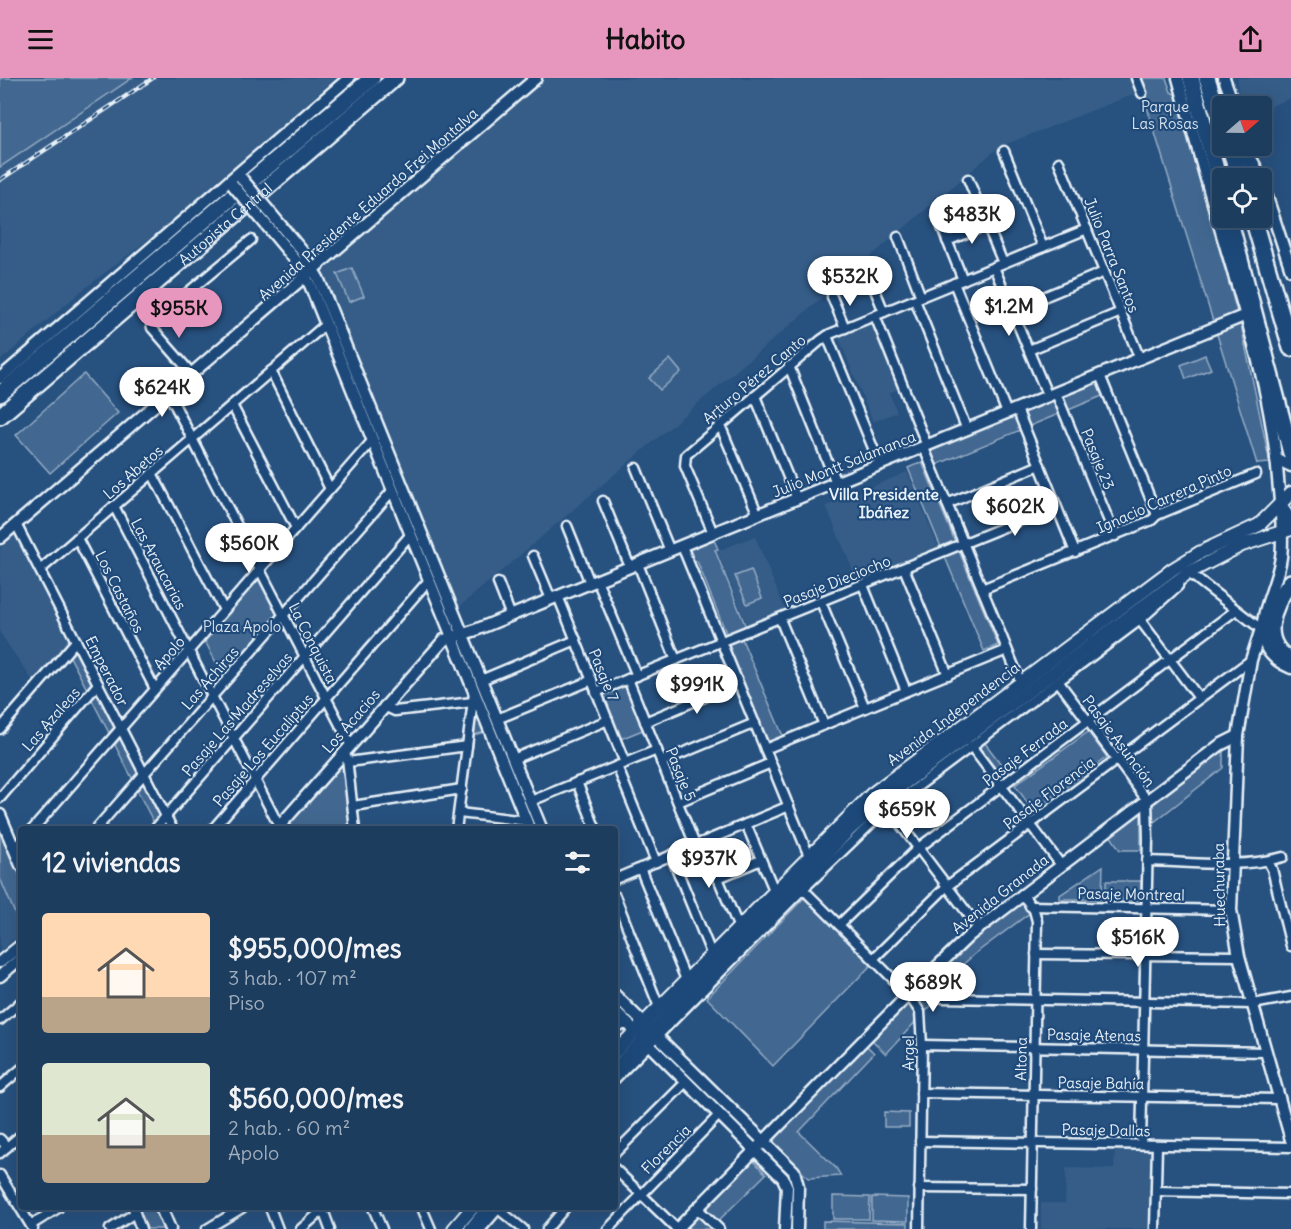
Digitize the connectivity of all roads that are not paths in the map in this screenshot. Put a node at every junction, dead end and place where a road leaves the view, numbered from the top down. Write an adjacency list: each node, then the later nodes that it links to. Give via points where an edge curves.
1 (350, 78): 15 (main road)
2 (372, 78): 52 (highway, Autopista Central)
3 (395, 78): 51 (highway, Autopista Central)
4 (536, 78): 30 (main road, Avenida Presidente Eduardo Frei Montalva)
5 (1136, 78): 9 (street)
6 (1178, 78): 38 (main road, Huechuraba)
7 (1191, 78): 13 (highway)
8 (1224, 78): 10 (main road)
9 (1142, 93)
10 (1230, 96)
11 (1004, 151): 25 (street)
12 (1059, 162): 21 (street, Julio Parra Santos)
13 (1216, 168)
14 (968, 179): 18 (street, Pasaje 23)
15 (235, 180): 30 (main road, bridge, via 257,214); 30 (main road, bridge, via 268,210 302,251); 50 (main road)
16 (937, 215): 24 (street)
17 (1272, 215): 28 (main road)
18 (987, 225): 24 (street); 26 (street, Pasaje 23)
19 (1231, 228): 66 (highway)
20 (1256, 228): 43 (highway)
21 (1087, 229): 25 (street, Arturo Pérez Canto); 29 (street, Julio Parra Santos)
22 (898, 237): 34 (street)
23 (251, 240): 48 (street, via 151,325)
24 (948, 241): 31 (street)
25 (1043, 247): 26 (street, Arturo Pérez Canto)
26 (998, 265): 31 (street, Arturo Pérez Canto); 35 (street, Pasaje 23)
27 (866, 268): 36 (street)
28 (1291, 270)
29 (1104, 272): 35 (street); 37 (street, Julio Parra Santos)
30 (310, 273): 40 (main road); 48 (main road, Avenida Presidente Eduardo Frei Montalva); 57 (main road)
31 (963, 280): 32 (street, Arturo Pérez Canto)
32 (954, 283): 34 (street, Arturo Pérez Canto); 58 (street)
33 (832, 297): 41 (street)
34 (918, 298): 36 (street, Arturo Pérez Canto); 62 (street)
35 (1012, 310): 44 (street, Pasaje 23)
36 (884, 312): 39 (street, Arturo Pérez Canto)
37 (1121, 312): 44 (street); 45 (street, Julio Parra Santos)
38 (1246, 315): 45 (main road, Julio Montt Salamanca); 66 (main road, Huechuraba, via 1270,413)
39 (875, 316): 41 (street, Arturo Pérez Canto); 65 (street)
40 (326, 324): 47 (street, Los Abetos); 57 (main road)
41 (845, 328): 42 (street, Arturo Pérez Canto)
42 (827, 336): 46 (street, Arturo Pérez Canto); 67 (street)
43 (1291, 348)
44 (1029, 350): 54 (street, Pasaje 23)
45 (1140, 359): 49 (main road, Julio Montt Salamanca)
46 (789, 366): 55 (street, Arturo Pérez Canto); 73 (street)
47 (271, 371): 56 (street, Los Abetos); 74 (street)
48 (192, 374): 53 (main road, Avenida Presidente Eduardo Frei Montalva)
49 (1100, 375): 54 (main road, Julio Montt Salamanca); 84 (street)
50 (0, 378)
51 (44, 378): 59 (highway, Autopista Central); 61 (highway)
52 (0, 394)
53 (169, 394): 63 (street, La Conquista); 86 (main road, Avenida Presidente Eduardo Frei Montalva)
54 (1052, 395): 58 (main road, Julio Montt Salamanca); 92 (street, Pasaje 23)
55 (755, 396): 60 (street, Arturo Pérez Canto); 77 (street)
56 (232, 405): 63 (street, Los Abetos); 88 (street)
57 (364, 405): 64 (main road); 121 (main road)
58 (1012, 411): 62 (main road, Julio Montt Salamanca); 68 (street)
59 (0, 416)
60 (720, 425): 83 (street); 90 (street, Arturo Pérez Canto, via 684,461)
61 (0, 428)
62 (967, 430): 65 (main road, Julio Montt Salamanca)
63 (193, 438): 71 (street, Los Abetos); 101 (street, La Conquista)
64 (373, 440): 74 (street, Apolo); 75 (main road)
65 (926, 447): 67 (main road, Julio Montt Salamanca); 79 (street)
66 (1286, 453): 69 (main road); 80 (main road, Huechuraba)
67 (880, 465): 73 (main road, Julio Montt Salamanca)
68 (1040, 465): 79 (street); 82 (street)
69 (1291, 466)
70 (636, 468): 97 (street)
71 (152, 473): 81 (street, Los Abetos); 114 (street)
72 (1256, 474): 84 (street, Ignacio Carrera Pinto)
73 (836, 483): 77 (main road, Julio Montt Salamanca)
74 (330, 489): 88 (street, Apolo)
75 (393, 490): 91 (main road); 117 (street, Las Achiras)
76 (1291, 494): 80 (main road, Avenida Independencia)
77 (796, 499): 83 (main road, Julio Montt Salamanca)
78 (603, 501): 100 (street)
79 (947, 504): 95 (street)
80 (1280, 505): 85 (main road); 89 (main road, Huechuraba); 141 (main road, Avenida Independencia, via 1254,528 1173,569)
81 (114, 506): 94 (street, Los Abetos); 126 (street, Las Araucarias)
82 (1056, 506): 95 (street, Pasaje Dieciocho); 98 (street)
83 (758, 515): 90 (main road, Julio Montt Salamanca)
84 (1157, 515): 92 (street, Ignacio Carrera Pinto, via 1154,520)
85 (1291, 522)
86 (16, 524): 93 (main road, Avenida Presidente Eduardo Frei Montalva); 103 (street, Emperador)
87 (567, 526): 106 (street, Pasaje 5)
88 (296, 528): 101 (street, Apolo)
89 (1286, 530): 104 (main road, Avenida Independencia, via 1229,550); 120 (main road, Huechuraba)
90 (713, 533): 96 (main road, Julio Montt Salamanca)
91 (411, 534): 105 (main road); 128 (street, Pasaje Las Madreselvas)
92 (1115, 536): 98 (street, Ignacio Carrera Pinto)
93 (0, 538)
94 (77, 538): 103 (street, Los Abetos); 143 (street, Los Castaños)
95 (963, 544): 102 (street, Pasaje Dieciocho); 110 (street)
96 (682, 546): 97 (main road, Julio Montt Salamanca); 124 (street)
97 (670, 551): 100 (main road, Julio Montt Salamanca)
98 (1075, 552): 110 (street, Ignacio Carrera Pinto)
99 (533, 556): 112 (street, Pasaje 7)
100 (634, 566): 106 (main road, Julio Montt Salamanca); 131 (street)
101 (261, 568): 114 (street, Apolo); 117 (street, La Conquista)
102 (904, 568): 109 (street, Pasaje Dieciocho); 135 (street)
103 (40, 570): 123 (street, Emperador)
104 (1188, 573): 115 (street); 119 (street, Avenida Independencia); 250 (main road, Avenida Independencia, via 876,805)
105 (429, 580): 121 (main road); 147 (street, Pasaje Los Eucaliptus)
106 (594, 582): 112 (main road, Julio Montt Salamanca); 136 (street, Pasaje 5)
107 (1291, 582): 133 (highway, via 1276,605 1270,626 1276,648)
108 (498, 583): 116 (street)
109 (863, 585): 113 (street, Pasaje Dieciocho); 145 (street)
110 (982, 589): 125 (street)
111 (1291, 591): 127 (highway, via 1277,630 1280,643)
112 (554, 598): 116 (main road, Julio Montt Salamanca); 122 (street, Pasaje 7)
113 (821, 602): 118 (street, Pasaje Dieciocho); 151 (street)
114 (224, 610): 126 (street, Apolo)
115 (1236, 610): 120 (street); 130 (street, Pasaje Ferrada)
116 (509, 613): 121 (main road, Julio Montt Salamanca)
117 (283, 614): 128 (street, La Conquista); 146 (street, Las Achiras)
118 (780, 619): 124 (street, Pasaje Dieciocho); 157 (street)
119 (1140, 620): 130 (street); 139 (street, Avenida Independencia)
120 (1261, 629): 129 (main road); 132 (main road, Huechuraba)
121 (457, 636): 137 (main road); 148 (main road); 150 (main road, Los Acacios, via 439,643)
122 (576, 640): 137 (street); 138 (street, Pasaje 7)
123 (76, 641): 142 (street, Emperador); 159 (street)
124 (721, 642): 131 (street, Pasaje Dieciocho); 140 (street)
125 (1007, 650): 135 (street); 141 (street)
126 (189, 651): 143 (street, Apolo); 146 (street, Las Araucarias)
127 (1291, 654)
128 (305, 656): 147 (street, La Conquista); 161 (street, Pasaje Las Madreselvas)
129 (1272, 656): 132 (main road); 134 (main road)
130 (1172, 659): 149 (street); 155 (street, Pasaje Ferrada)
131 (676, 660): 136 (street, Pasaje Dieciocho)
132 (1251, 660): 149 (street, Pasaje Florencia); 160 (main road, Huechuraba)
133 (1291, 660)
134 (1291, 668)
135 (948, 675): 145 (street)
136 (632, 677): 144 (street, Pasaje Dieciocho); 154 (street, Pasaje 5)
137 (481, 680): 152 (main road)
138 (592, 680): 144 (street, Pasaje 7); 152 (street)
139 (1058, 681): 155 (street, Pasaje Asunción); 163 (street, Avenida Independencia)
140 (738, 683): 154 (street); 156 (street)
141 (1021, 683): 205 (main road, Avenida Independencia, via 872,794)
142 (98, 684): 158 (street, Emperador); 177 (street, Las Azaleas)
143 (155, 689): 158 (street, Apolo)
144 (596, 692): 153 (street, Pasaje 7)
145 (906, 692): 151 (street)
146 (212, 695): 161 (street, Las Araucarias); 172 (street, Las Achiras)
147 (327, 698): 166 (street, La Conquista); 173 (street, Pasaje Los Eucaliptus)
148 (474, 698): 150 (street, via 395,711); 162 (street); 189 (main road)
149 (1199, 698): 168 (street, Pasaje Florencia)
150 (384, 706): 166 (main road, Los Acacios)
151 (865, 708): 157 (street)
152 (497, 719): 167 (main road)
153 (608, 720): 167 (street); 171 (street, Pasaje 7)
154 (645, 722): 165 (street, Pasaje 5)
155 (1088, 722): 168 (street, Pasaje Asunción); 175 (street, Pasaje Ferrada)
156 (755, 723): 164 (street); 169 (street)
157 (824, 725): 164 (street)
158 (121, 728): 172 (street, Emperador); 190 (street, Apolo)
159 (0, 729)
160 (1238, 736): 178 (main road, Avenida Granada); 211 (main road, Huechuraba)
161 (233, 738): 173 (street, Las Araucarias); 186 (street, Pasaje Las Madreselvas)
162 (467, 746): 166 (street); 176 (street)
163 (971, 746): 175 (street); 183 (street, Avenida Independencia)
164 (765, 749): 170 (street)
165 (657, 750): 169 (street, Pasaje 5); 171 (street)
166 (347, 753): 181 (street); 196 (main road, Los Acacios)
167 (513, 759): 179 (main road)
168 (1116, 760): 178 (street, Pasaje Asunción); 188 (street, Pasaje Florencia)
169 (661, 762): 180 (street, Pasaje 5)
170 (771, 763): 180 (street); 182 (street)
171 (621, 764): 174 (street); 210 (street, Pasaje 7)
172 (144, 773): 186 (street, Emperador); 191 (street, Las Achiras)
173 (255, 780): 194 (street, Pasaje Los Eucaliptus); 195 (street, Las Araucarias)
174 (577, 782): 179 (street); 200 (street)
175 (1002, 787): 188 (street); 203 (street, Pasaje Ferrada)
176 (462, 789): 181 (street); 184 (street)
177 (0, 798)
178 (1147, 800): 208 (street, Pasaje Asunción); 212 (main road, Avenida Granada)
179 (531, 801): 199 (main road)
180 (678, 801): 201 (street, Pasaje 5)
181 (353, 806): 197 (street)
182 (789, 806): 187 (street); 205 (street)
183 (888, 808): 203 (street); 217 (street, Avenida Independencia)
184 (459, 813): 189 (street); 198 (street)
185 (0, 815): 202 (main road)
186 (166, 816): 192 (street, Pasaje Las Madreselvas); 193 (street, Emperador)
187 (746, 824): 201 (street); 207 (street)
188 (1030, 824): 212 (street); 216 (street, Pasaje Florencia)
189 (529, 825)
190 (35, 826)
191 (98, 826)
192 (157, 826)
193 (170, 826)
194 (215, 826)
195 (276, 826)
196 (279, 826)
197 (355, 826)
198 (457, 826)
199 (540, 826)
200 (594, 826)
201 (699, 844): 204 (street); 215 (street, Pasaje 5)
202 (18, 846)
203 (917, 849): 216 (street); 224 (street, Pasaje Ferrada)
204 (671, 855): 210 (street); 229 (street)
205 (809, 856): 218 (main road, Avenida Independencia)
206 (1283, 857): 209 (street)
207 (761, 860): 215 (street); 218 (street)
208 (1147, 861): 211 (street); 222 (street, Pasaje Asunción)
209 (1269, 861): 211 (street); 227 (street)
210 (656, 862): 213 (street)
211 (1233, 863): 223 (main road, Huechuraba)
212 (1061, 865): 219 (main road, Avenida Granada)
213 (640, 868): 214 (street); 237 (street)
214 (618, 876)
215 (718, 878): 225 (street, Pasaje 5)
216 (946, 887): 226 (street); 233 (street, Pasaje Florencia)
217 (803, 889): 224 (street, Argel); 250 (street, Avenida Independencia)
218 (774, 890): 225 (main road, Avenida Independencia)
219 (1022, 894): 221 (street, Altona); 226 (main road, Avenida Granada)
220 (618, 904): 246 (street)
221 (1030, 906): 222 (street, Pasaje Montreal); 230 (street, Altona, via 1036,917)
222 (1146, 908): 223 (street, Pasaje Montreal); 231 (street, Pasaje Asunción)
223 (1231, 910): 232 (main road, Huechuraba)
224 (839, 925): 233 (street, Argel)
225 (738, 926): 229 (main road, Avenida Independencia)
226 (978, 927): 238 (main road, Avenida Granada)
227 (1291, 946)
228 (18, 947): 235 (main road)
229 (711, 954): 237 (main road, Avenida Independencia)
230 (1036, 954): 231 (street); 242 (street, Altona)
231 (1145, 955): 232 (street); 243 (street, Pasaje Asunción)
232 (1239, 956): 244 (main road, Huechuraba)
233 (873, 959): 239 (street, Argel)
234 (18, 961): 236 (main road)
235 (0, 962)
236 (0, 976)
237 (686, 980): 246 (main road, Avenida Independencia)
238 (917, 986): 239 (main road, Avenida Granada); 242 (street, via 943,998)
239 (909, 994): 251 (street, Argel, via 920,1012); 269 (main road, Avenida Granada)
240 (1291, 997): 244 (street)
241 (618, 999): 250 (main road)
242 (1035, 1000): 243 (street); 252 (street, Altona)
243 (1144, 1002): 244 (street); 254 (street, Pasaje Asunción)
244 (1253, 1004): 255 (main road, Huechuraba)
245 (18, 1005): 248 (street)
246 (659, 1007): 250 (main road, Avenida Independencia)
247 (618, 1013): 250 (main road)
248 (0, 1020)
249 (618, 1026): 250 (street)
250 (644, 1033): 253 (main road, Avenida Independencia); 256 (main road, Avenida Independencia); 258 (street, Avenida Independencia); 259 (main road); 260 (main road)
251 (922, 1045): 252 (street, Pasaje Atenas); 262 (street, Argel)
252 (1034, 1047): 254 (street, Pasaje Atenas); 263 (street, Altona)
253 (618, 1050)
254 (1143, 1050): 255 (street, Pasaje Atenas); 264 (street, Pasaje Asunción)
255 (1266, 1052): 265 (main road, Huechuraba)
256 (618, 1065)
257 (18, 1072): 261 (street)
258 (618, 1074)
259 (702, 1080): 260 (main road, via 701,1087); 269 (main road)
260 (690, 1085): 266 (main road); 278 (street)
261 (0, 1087)
262 (921, 1093): 263 (street, Pasaje Bahía); 271 (street, Argel)
263 (1033, 1095): 264 (street, Pasaje Bahía); 272 (street, Altona)
264 (1142, 1097): 265 (street, Pasaje Bahía); 273 (street, Pasaje Asunción)
265 (1280, 1099): 270 (main road, Huechuraba)
266 (720, 1114): 276 (main road); 284 (street, Florencia)
267 (18, 1138): 277 (street)
268 (0, 1139): 277 (street)
269 (764, 1140): 276 (main road, Avenida Granada); 322 (main road, via 796,1176)
270 (1291, 1140)
271 (920, 1141): 272 (street, Pasaje Dallas); 281 (street, Argel)
272 (1032, 1143): 273 (street, Pasaje Dallas); 282 (street, Altona)
273 (1141, 1144): 274 (street, Pasaje Dallas)
274 (1157, 1145): 275 (street, Pasaje Dallas); 283 (street)
275 (1291, 1147)
276 (755, 1149): 287 (main road, Avenida Granada); 321 (main road, via 786,1182)
277 (3, 1150)
278 (618, 1150)
279 (618, 1172): 284 (street)
280 (0, 1176): 286 (street)
281 (920, 1188): 282 (street); 323 (street, Argel)
282 (1032, 1189): 324 (street, Altona)
283 (1156, 1191): 285 (street); 325 (street)
284 (641, 1194): 318 (street, Florencia); 319 (street)
285 (1291, 1194)
286 (18, 1205)
287 (697, 1208): 319 (main road, Avenida Granada); 320 (street)
288 (21, 1210): 303 (street)
289 (55, 1210): 303 (street)
290 (134, 1210): 304 (street); 305 (street)
291 (162, 1210): 306 (main road)
292 (239, 1210): 307 (street)
293 (271, 1210): 308 (street)
294 (323, 1210): 309 (street)
295 (324, 1210): 310 (street)
296 (374, 1210): 311 (street)
297 (423, 1210): 312 (street)
298 (470, 1210): 313 (main road)
299 (494, 1210): 314 (main road)
300 (495, 1210): 315 (street)
301 (499, 1210): 316 (street)
302 (563, 1210): 317 (street)
303 (32, 1227)
304 (110, 1229)
305 (141, 1229)
306 (170, 1229)
307 (207, 1229)
308 (278, 1229)
309 (301, 1229)
310 (330, 1229)
311 (382, 1229)
312 (431, 1229)
313 (454, 1229)
314 (471, 1229)
315 (481, 1229)
316 (523, 1229)
317 (547, 1229)
318 (608, 1229)
319 (676, 1229)
320 (719, 1229)
321 (785, 1229)
322 (797, 1229)
323 (919, 1229)
324 (1031, 1229)
325 (1155, 1229)

